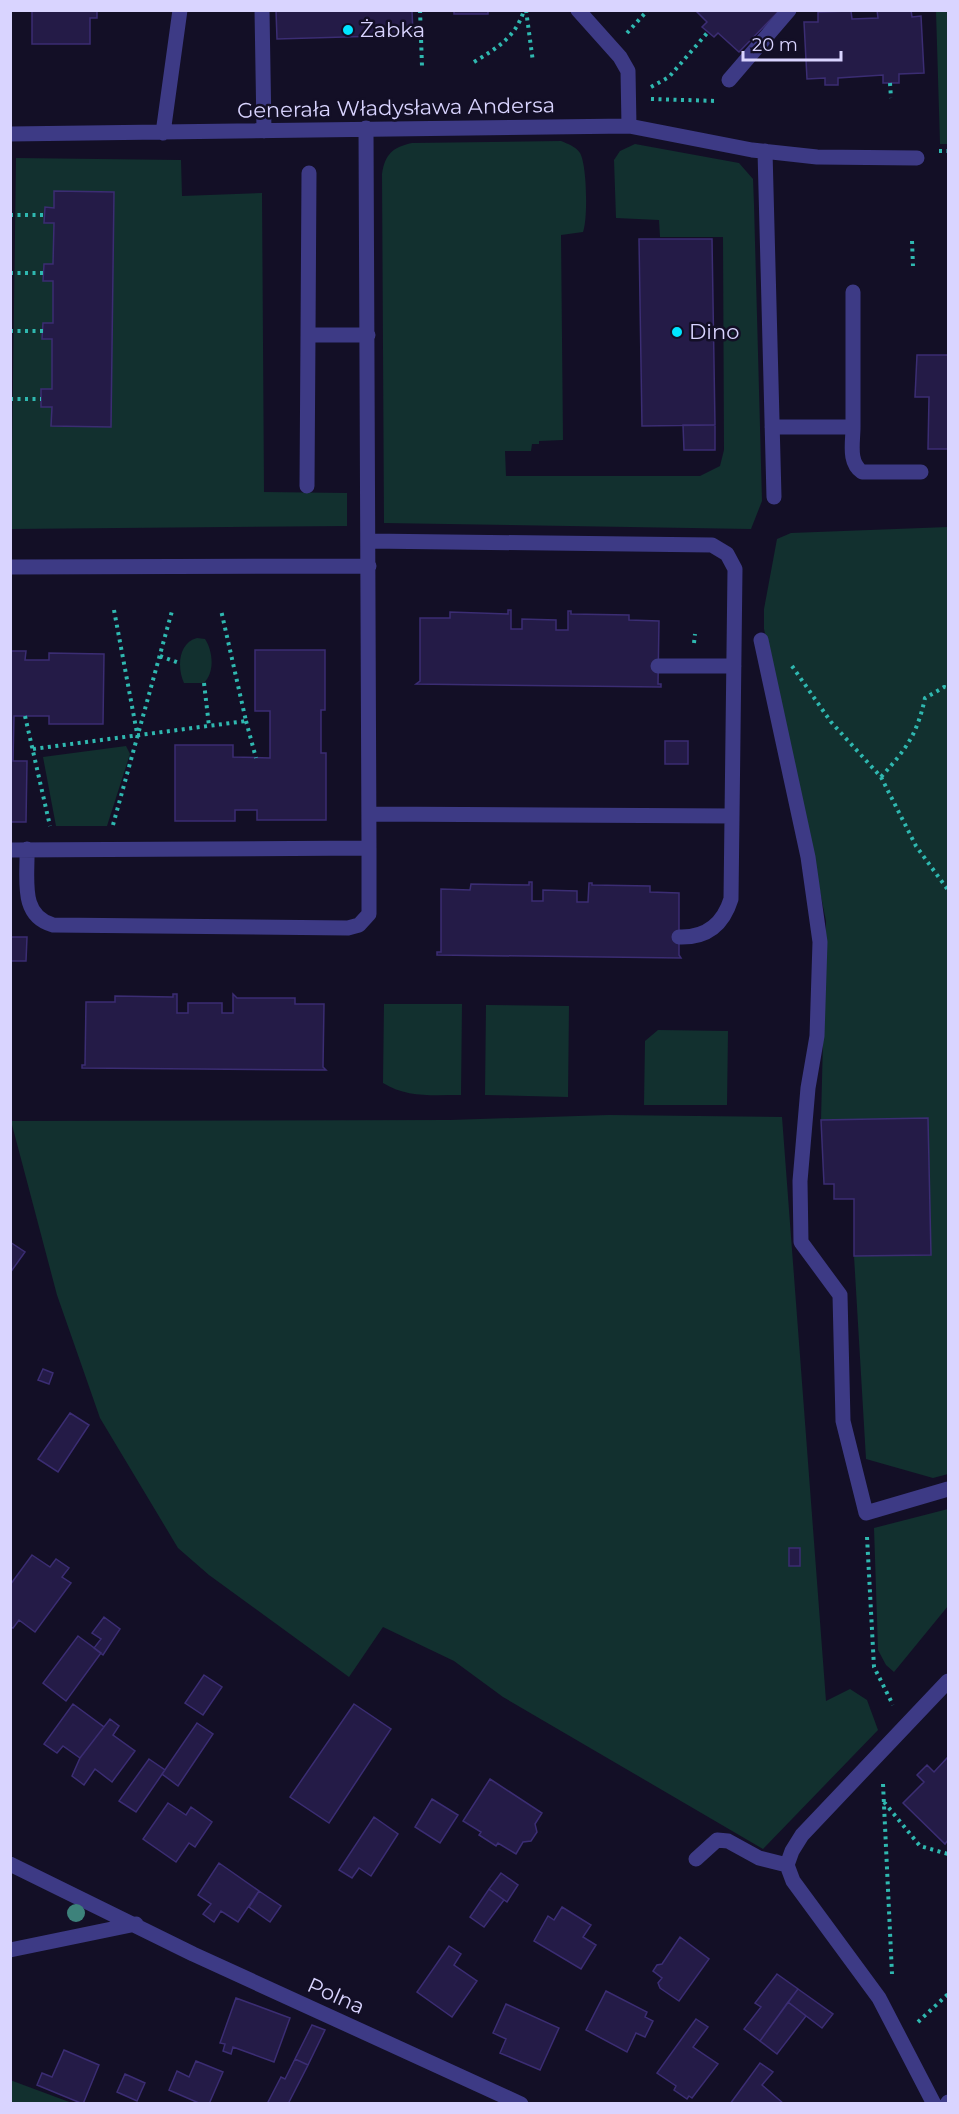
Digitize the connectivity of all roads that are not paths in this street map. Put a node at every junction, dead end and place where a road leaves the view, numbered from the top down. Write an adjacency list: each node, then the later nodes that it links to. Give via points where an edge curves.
1 (180, 10): 9 (street)
2 (262, 10): 8 (street)
3 (578, 10): 6 (street, via 626,66)
4 (789, 10): 5 (street)
5 (729, 80)
6 (629, 126): 7 (street, Generała Władysława Andersa); 11 (street, Generała Władysława Andersa)
7 (366, 128): 8 (street, Generała Władysława Andersa); 16 (street)
8 (264, 131): 9 (street, Generała Władysława Andersa)
9 (163, 133): 10 (street, Generała Władysława Andersa)
10 (10, 134)
11 (765, 151): 12 (street, Generała Władysława Andersa, via 817,157); 17 (street)
12 (917, 158)
13 (309, 173): 15 (street)
14 (853, 292): 18 (street)
15 (308, 335): 16 (street); 20 (street)
16 (368, 335): 22 (street)
17 (772, 427): 18 (street); 21 (street)
18 (853, 427): 19 (street, via 853,458 855,467 862,472)
19 (921, 472)
20 (307, 486)
21 (774, 497)
22 (369, 541): 23 (street); 27 (street, via 712,545 727,554 735,569)
23 (369, 566): 24 (street); 28 (street)
24 (10, 567)
25 (761, 640): 34 (street, via 808,857 820,942 817,1036 800,1181 801,1242 840,1294 843,1421 866,1513)
26 (658, 666): 27 (street)
27 (734, 666): 29 (street)
28 (369, 814): 29 (street); 30 (street)
29 (732, 816): 33 (street, via 728,910 703,935)
30 (369, 848): 31 (street); 31 (street, via 369,914 359,925 348,928 53,925 37,917 28,904)
31 (27, 849): 32 (street)
32 (10, 850)
33 (679, 938)
34 (948, 1490)
35 (948, 1681): 38 (street, via 802,1835)
36 (696, 1858): 38 (street, via 717,1840)
37 (10, 1864): 39 (street, Polna)
38 (787, 1865): 42 (street, via 793,1881 879,1998)
39 (136, 1924): 40 (street); 41 (street, Polna, via 193,1954)
40 (10, 1950)
41 (520, 2103)
42 (934, 2103)

